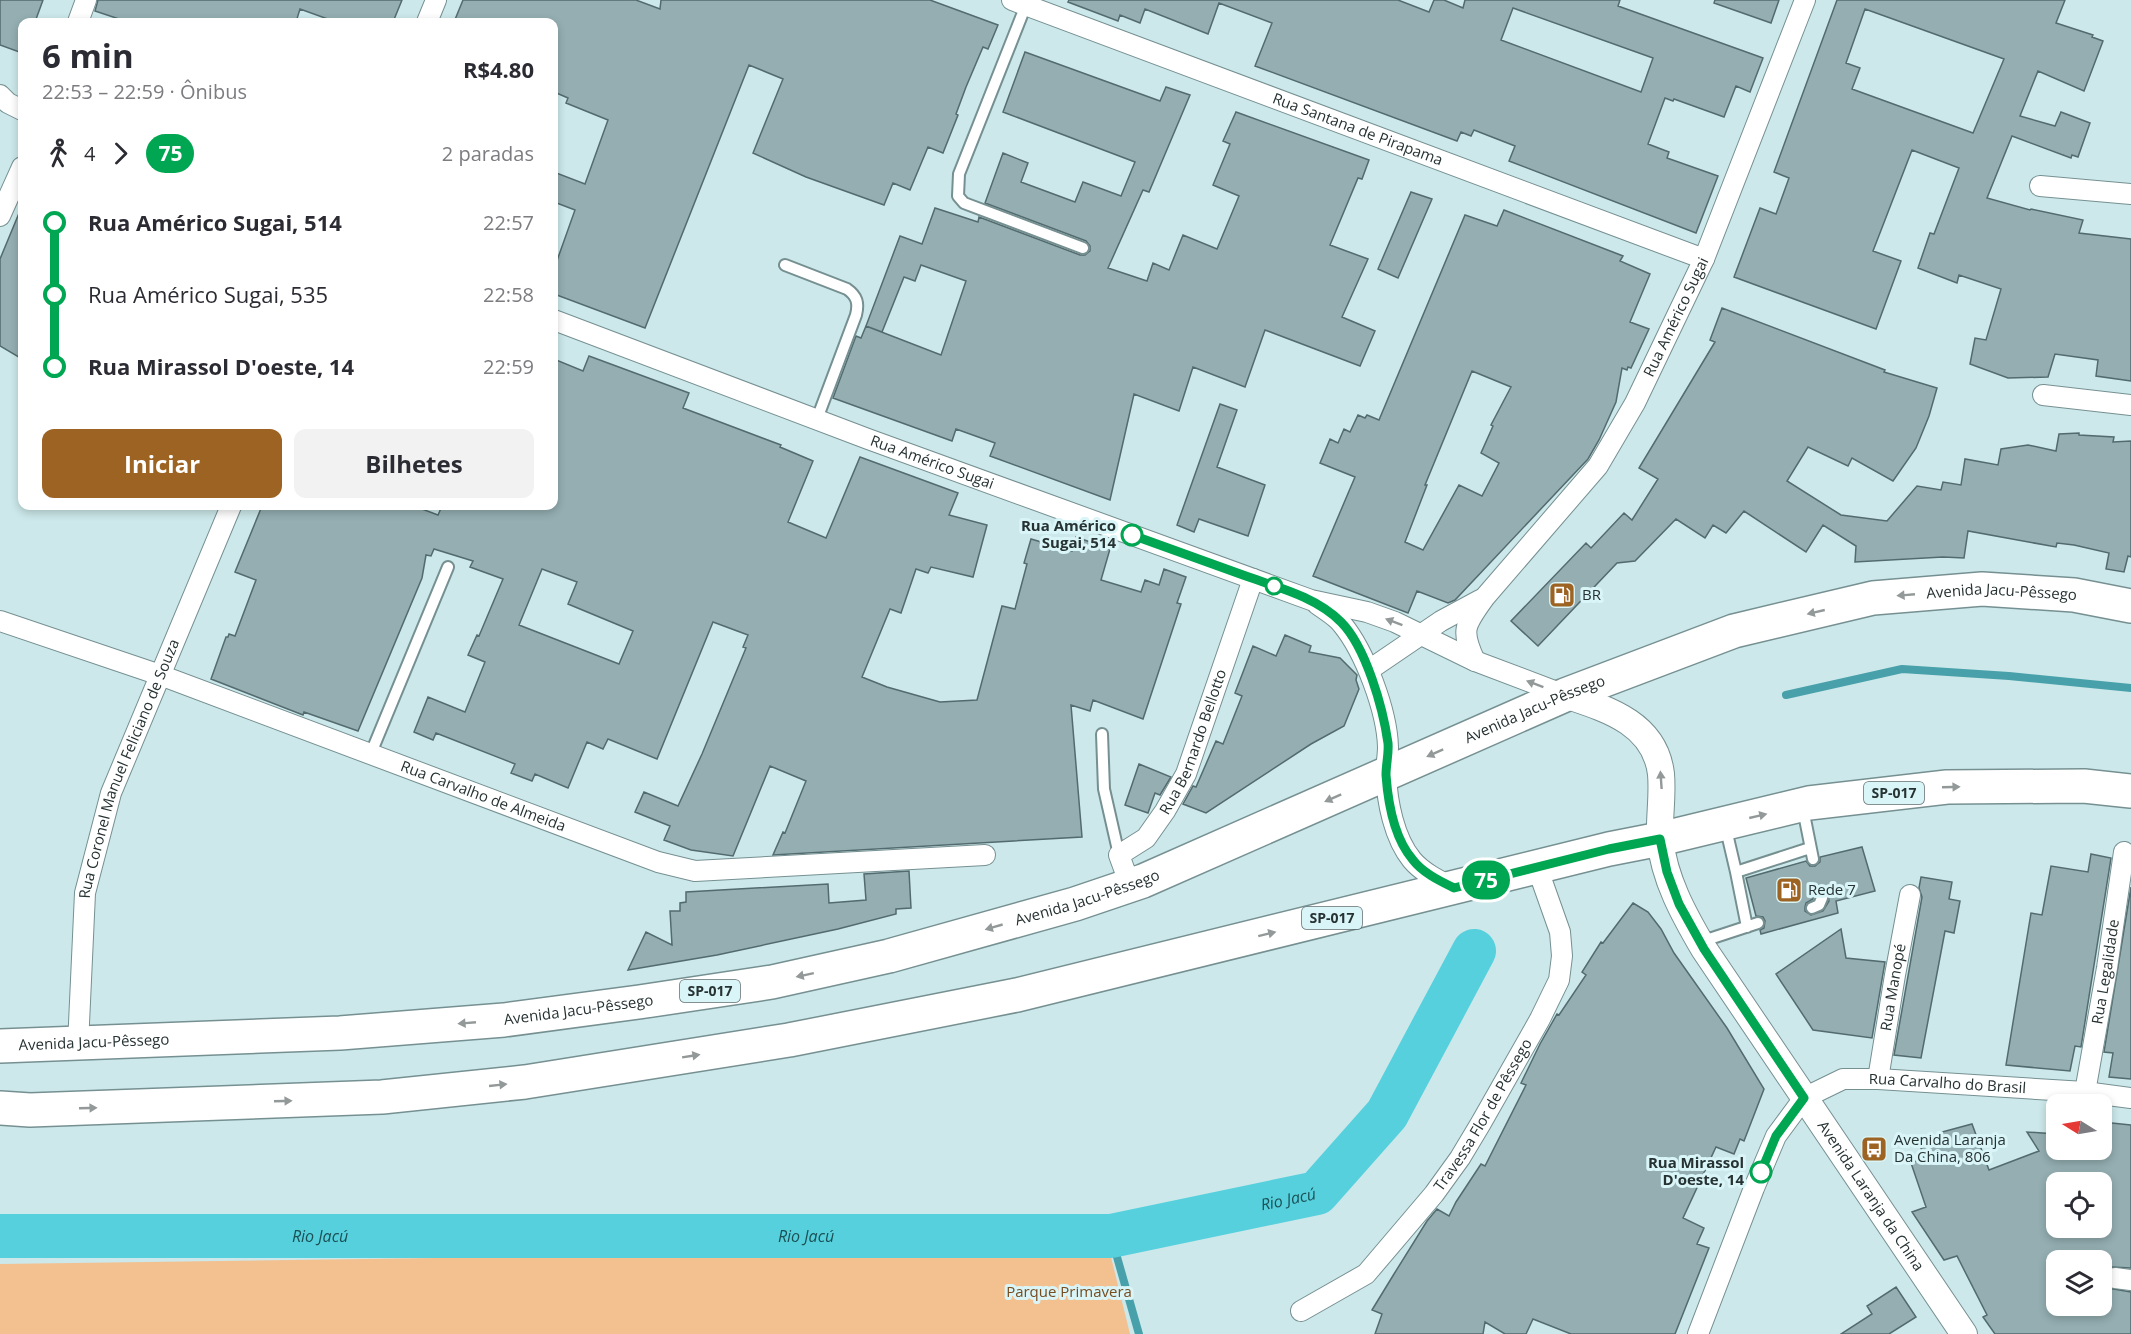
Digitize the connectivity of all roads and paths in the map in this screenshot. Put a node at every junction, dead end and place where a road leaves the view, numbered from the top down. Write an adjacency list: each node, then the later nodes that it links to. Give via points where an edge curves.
1 (86, 0): 5 (street)
2 (436, 0): 6 (street)
3 (1805, 0): 12 (street, Rua Américo Sugai)
4 (1019, 2): 11 (lane, via 959,174 958,196 964,204); 12 (street, Rua Santana de Pirapama)
5 (79, 18)
6 (429, 18)
7 (18, 176): 10 (street)
8 (2040, 186): 9 (street)
9 (2131, 194)
10 (0, 216)
11 (1083, 248)
12 (1704, 259): 21 (street, Rua Américo Sugai, via 1635,403 1599,466)
13 (785, 265): 17 (lane, via 847,289 855,295 858,305)
14 (558, 322): 17 (street, Rua Américo Sugai)
15 (2043, 395): 16 (street)
16 (2131, 405)
17 (816, 419): 20 (street, Rua Américo Sugai)
18 (229, 510): 28 (street, Rua Coronel Manuel Feliciano de Souza)
19 (448, 567): 31 (lane)
20 (1253, 579): 22 (street, Rua Américo Sugai); 39 (street, Rua Bernardo Bellotto, via 1186,774 1146,838)
21 (1485, 597): 25 (street, Rua Américo Sugai); 26 (street, Rua Américo Sugai, via 1465,632)
22 (1311, 600): 25 (street, Rua Américo Sugai, one-way to 22, via 1367,612); 27 (street, Rua Américo Sugai, via 1341,622)
23 (2131, 606): 29 (highway, Avenida Jacu-Pêssego / SP-017, one-way to 29, via 2074,595 1982,589 1873,598 1734,631)
24 (0, 621): 28 (street, Rua Carvalho de Almeida)
25 (1422, 634): 26 (street, Rua Américo Sugai); 27 (street, Rua Américo Sugai)
26 (1475, 661): 29 (street, Rua Américo Sugai, one-way to 26)
27 (1369, 670): 32 (street, Rua Américo Sugai, via 1385,726)
28 (160, 675): 31 (street, Rua Carvalho de Almeida); 50 (street, Rua Coronel Manuel Feliciano de Souza, via 111,793 85,893)
29 (1565, 695): 32 (highway, Avenida Jacu-Pêssego / SP-017, one-way to 32); 36 (street, Rua Américo Sugai, one-way to 29, via 1661,772 1651,742 1608,710)
30 (1102, 734): 39 (lane, via 1104,789)
31 (371, 753): 38 (street, Rua Carvalho de Almeida, via 658,862 695,871)
32 (1386, 774): 42 (highway, Avenida Jacu-Pêssego / SP-017, one-way to 42); 43 (street, Rua Américo Sugai, via 1402,844 1413,862)
33 (2131, 791): 34 (highway, SP-017, one-way to 33, via 1947,787 2084,786)
34 (1802, 805): 35 (highway, SP-017, one-way to 34); 41 (lane, via 1812,853)
35 (1725, 823): 36 (highway, SP-017); 41 (lane)
36 (1660, 839): 40 (highway, SP-017); 49 (street, Avenida Laranja da China, via 1679,904)
37 (2124, 852): 53 (street, Rua Legalidade)
38 (986, 855)
39 (1119, 855): 42 (street)
40 (1537, 867): 43 (highway, SP-017); 57 (street, Travessa Flor de Pêssego, via 1560,932 1562,956 1559,980 1540,1019 1466,1149 1434,1194 1366,1274)
41 (1736, 872): 48 (lane)
42 (1130, 885): 50 (highway, Avenida Jacu-Pêssego / SP-017, one-way to 50, via 890,956 772,982 504,1020 340,1034)
43 (1454, 888): 56 (highway, SP-017, one-way to 43, via 382,1097 525,1082 789,1040 1017,995)
44 (1820, 892): 46 (lane, via 1822,898)
45 (1910, 895): 52 (street, Rua Manopé)
46 (1812, 908)
47 (1758, 923): 48 (lane)
48 (1747, 927): 49 (lane)
49 (1700, 942): 54 (street, Avenida Laranja da China)
50 (78, 1045): 51 (highway, Avenida Jacu-Pêssego / SP-017)
51 (0, 1046)
52 (1878, 1079): 53 (street, Rua Carvalho do Brasil); 54 (street, Rua Carvalho do Brasil, via 1843,1079)
53 (2085, 1092): 55 (street, Rua Carvalho do Brasil)
54 (1804, 1098): 58 (street, via 1776,1136); 59 (street, Avenida Laranja da China)
55 (2131, 1098)
56 (0, 1108)
57 (1301, 1311)
58 (1698, 1334)
59 (1964, 1334)

